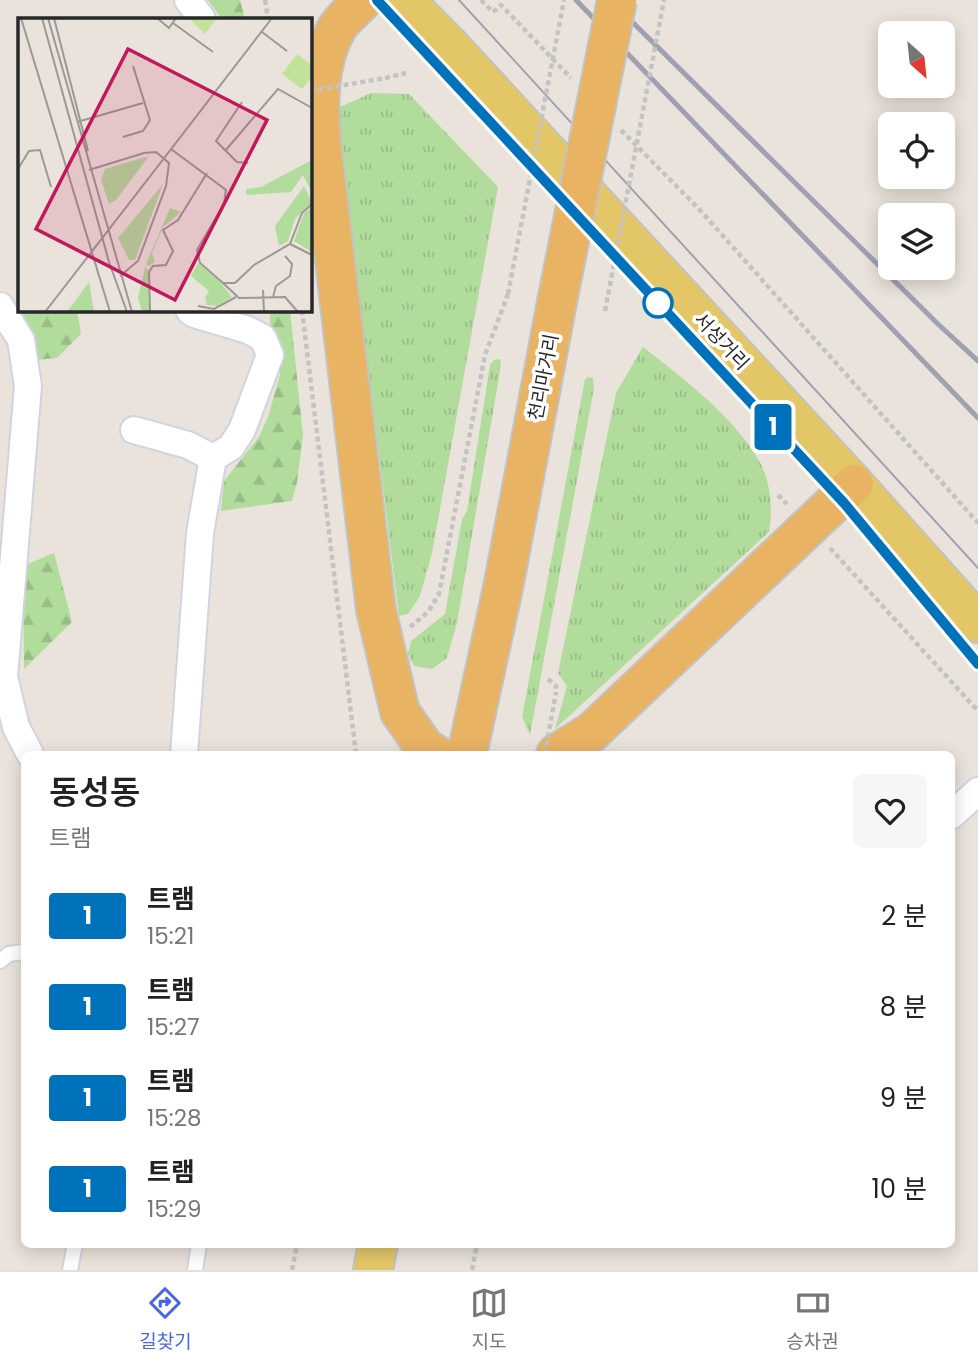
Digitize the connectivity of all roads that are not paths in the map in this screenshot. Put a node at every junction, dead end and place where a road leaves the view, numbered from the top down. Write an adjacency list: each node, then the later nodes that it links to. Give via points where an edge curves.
1 (188, 0): 5 (street)
2 (363, 0): 14 (highway, via 338,28 328,52 319,116 376,610 400,712)
3 (404, 0): 10 (main road, 서성거리)
4 (617, 0): 15 (highway, 천리마거리, bridge)
5 (201, 18)
6 (0, 306): 12 (street, via 21,340 27,386 4,677 16,727)
7 (192, 312): 9 (street, via 263,338 270,355 242,430 231,447)
8 (134, 430): 9 (street, via 188,444)
9 (213, 458): 13 (street, via 200,533)
10 (854, 484): 11 (main road, 서성거리); 16 (highway, via 592,732)
11 (978, 623)
12 (28, 751)
13 (184, 751)
14 (430, 751)
15 (468, 751)
16 (561, 751)
17 (978, 791): 18 (street)
18 (955, 813)
19 (21, 952): 20 (lane)
20 (0, 961)
21 (74, 1248): 24 (lane)
22 (199, 1248): 25 (lane)
23 (376, 1248): 26 (main road)
24 (69, 1270)
25 (195, 1270)
26 (373, 1270)

